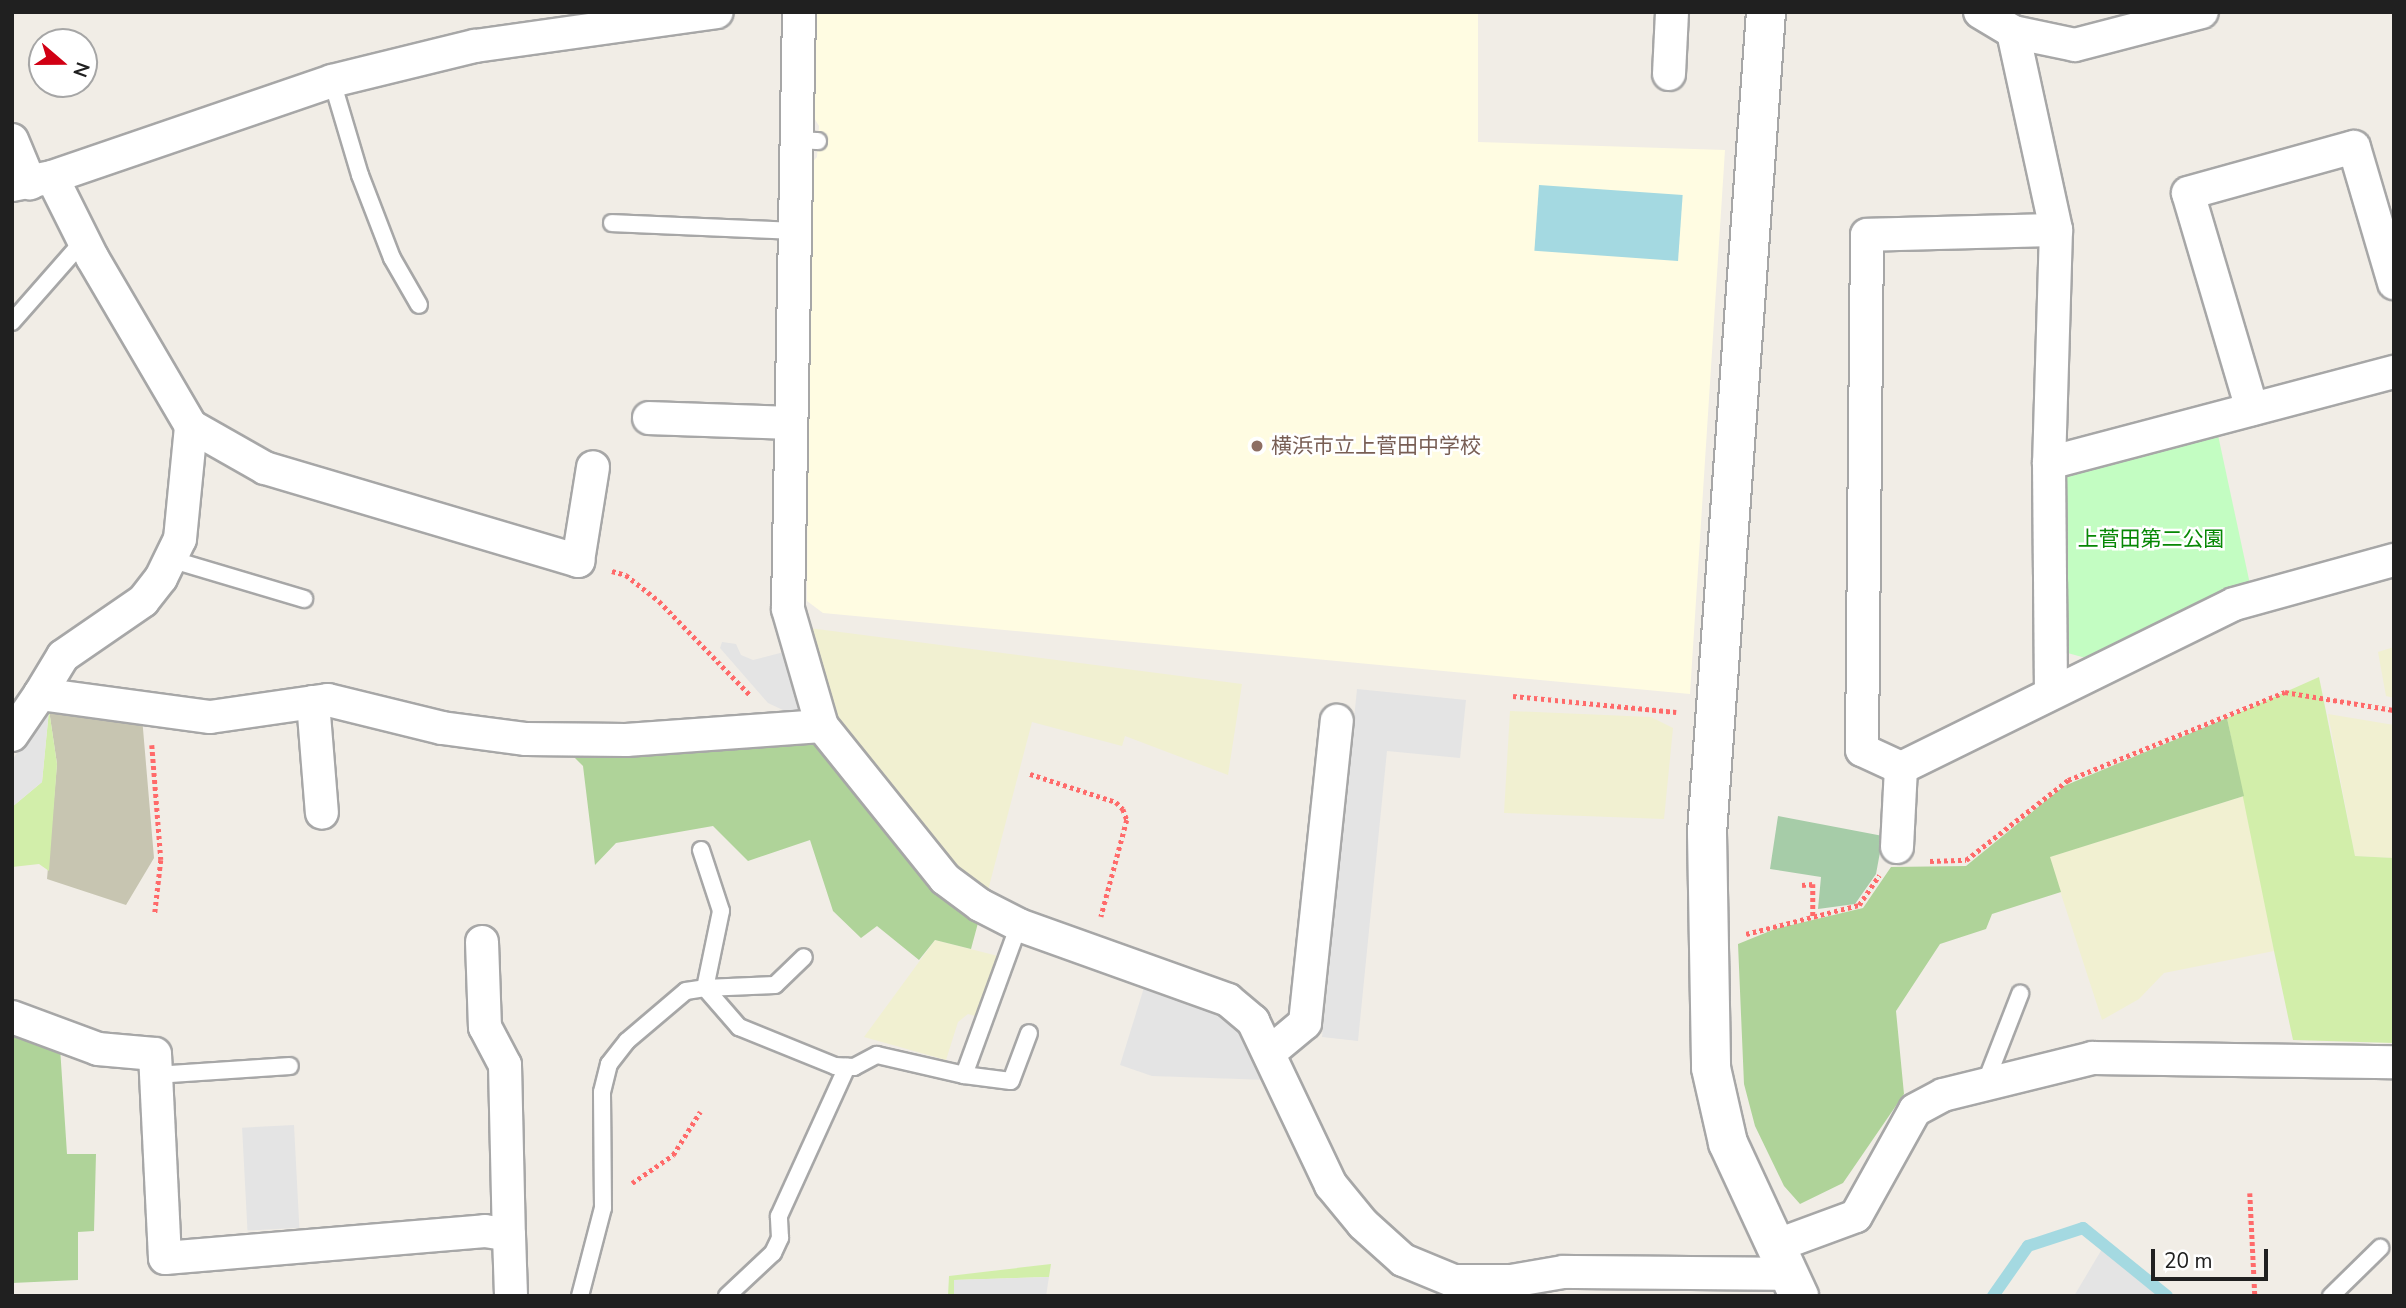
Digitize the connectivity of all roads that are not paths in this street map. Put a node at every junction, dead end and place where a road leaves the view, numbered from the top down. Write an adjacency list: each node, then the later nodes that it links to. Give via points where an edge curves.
1 (717, 12): 9 (street, via 475,46)
2 (799, 12): 14 (street, via 807,141)
3 (1672, 12): 8 (street)
4 (1766, 12): 55 (street, via 1707,833 1711,1068 1728,1143)
5 (1980, 12): 7 (street)
6 (2202, 12): 7 (street, via 2075,46)
7 (2012, 32): 13 (street)
8 (1668, 74)
9 (332, 81): 11 (street); 17 (lane, via 360,175 392,258)
10 (12, 140): 11 (street)
11 (32, 182): 15 (street)
12 (612, 223): 14 (lane)
13 (2056, 230): 24 (street); 35 (street, via 1867,235 1862,750)
14 (794, 231): 22 (street)
15 (84, 240): 18 (lane); 23 (street)
16 (2394, 283): 20 (street, via 2354,147 2188,193)
17 (419, 305)
18 (12, 323)
19 (2394, 372): 20 (street)
20 (2252, 409): 24 (street)
21 (649, 418): 22 (street)
22 (791, 423): 33 (street, via 788,609)
23 (191, 426): 25 (street, via 265,468 578,561); 26 (street, via 180,539)
24 (2049, 463): 29 (street)
25 (593, 467)
26 (170, 559): 28 (lane); 30 (street, via 143,601 63,656)
27 (2394, 560): 29 (street, via 2234,604)
28 (304, 599)
29 (2051, 691): 35 (street)
30 (40, 694): 31 (street, via 210,717); 34 (street)
31 (313, 702): 33 (street, via 328,700 442,727 526,738 626,740); 36 (street)
32 (1336, 721): 46 (street, via 1305,1023)
33 (822, 726): 39 (street, via 945,879 980,905)
34 (12, 736)
35 (1901, 768): 38 (street)
36 (322, 813)
37 (701, 850): 42 (lane, via 721,911)
38 (1892, 854)
39 (1019, 925): 46 (street, via 1228,1000 1253,1021); 51 (lane)
40 (482, 942): 53 (street, via 485,1027 505,1065)
41 (804, 957): 42 (lane, via 775,985)
42 (705, 988): 49 (lane, via 739,1027); 57 (lane, via 686,991 626,1041 609,1064 602,1092 603,1208)
43 (2020, 994): 52 (lane)
44 (12, 1017): 50 (street, via 98,1049 155,1054)
45 (1029, 1033): 51 (lane, via 1011,1082)
46 (1269, 1053): 55 (street, via 1331,1185 1363,1224 1402,1260 1454,1281 1511,1281 1563,1272)
47 (2394, 1062): 52 (street, via 2092,1058)
48 (290, 1066): 50 (lane)
49 (847, 1067): 51 (lane, via 877,1055); 58 (lane, via 779,1216 780,1238 772,1253)
50 (156, 1075): 53 (street, via 164,1258 485,1231)
51 (964, 1075)
52 (1985, 1084): 55 (street, via 1943,1095 1915,1110 1856,1216)
53 (509, 1235): 56 (street)
54 (2380, 1248): 59 (lane)
55 (1788, 1272)
56 (511, 1296)
57 (580, 1296)
58 (727, 1296)
59 (2331, 1296)

